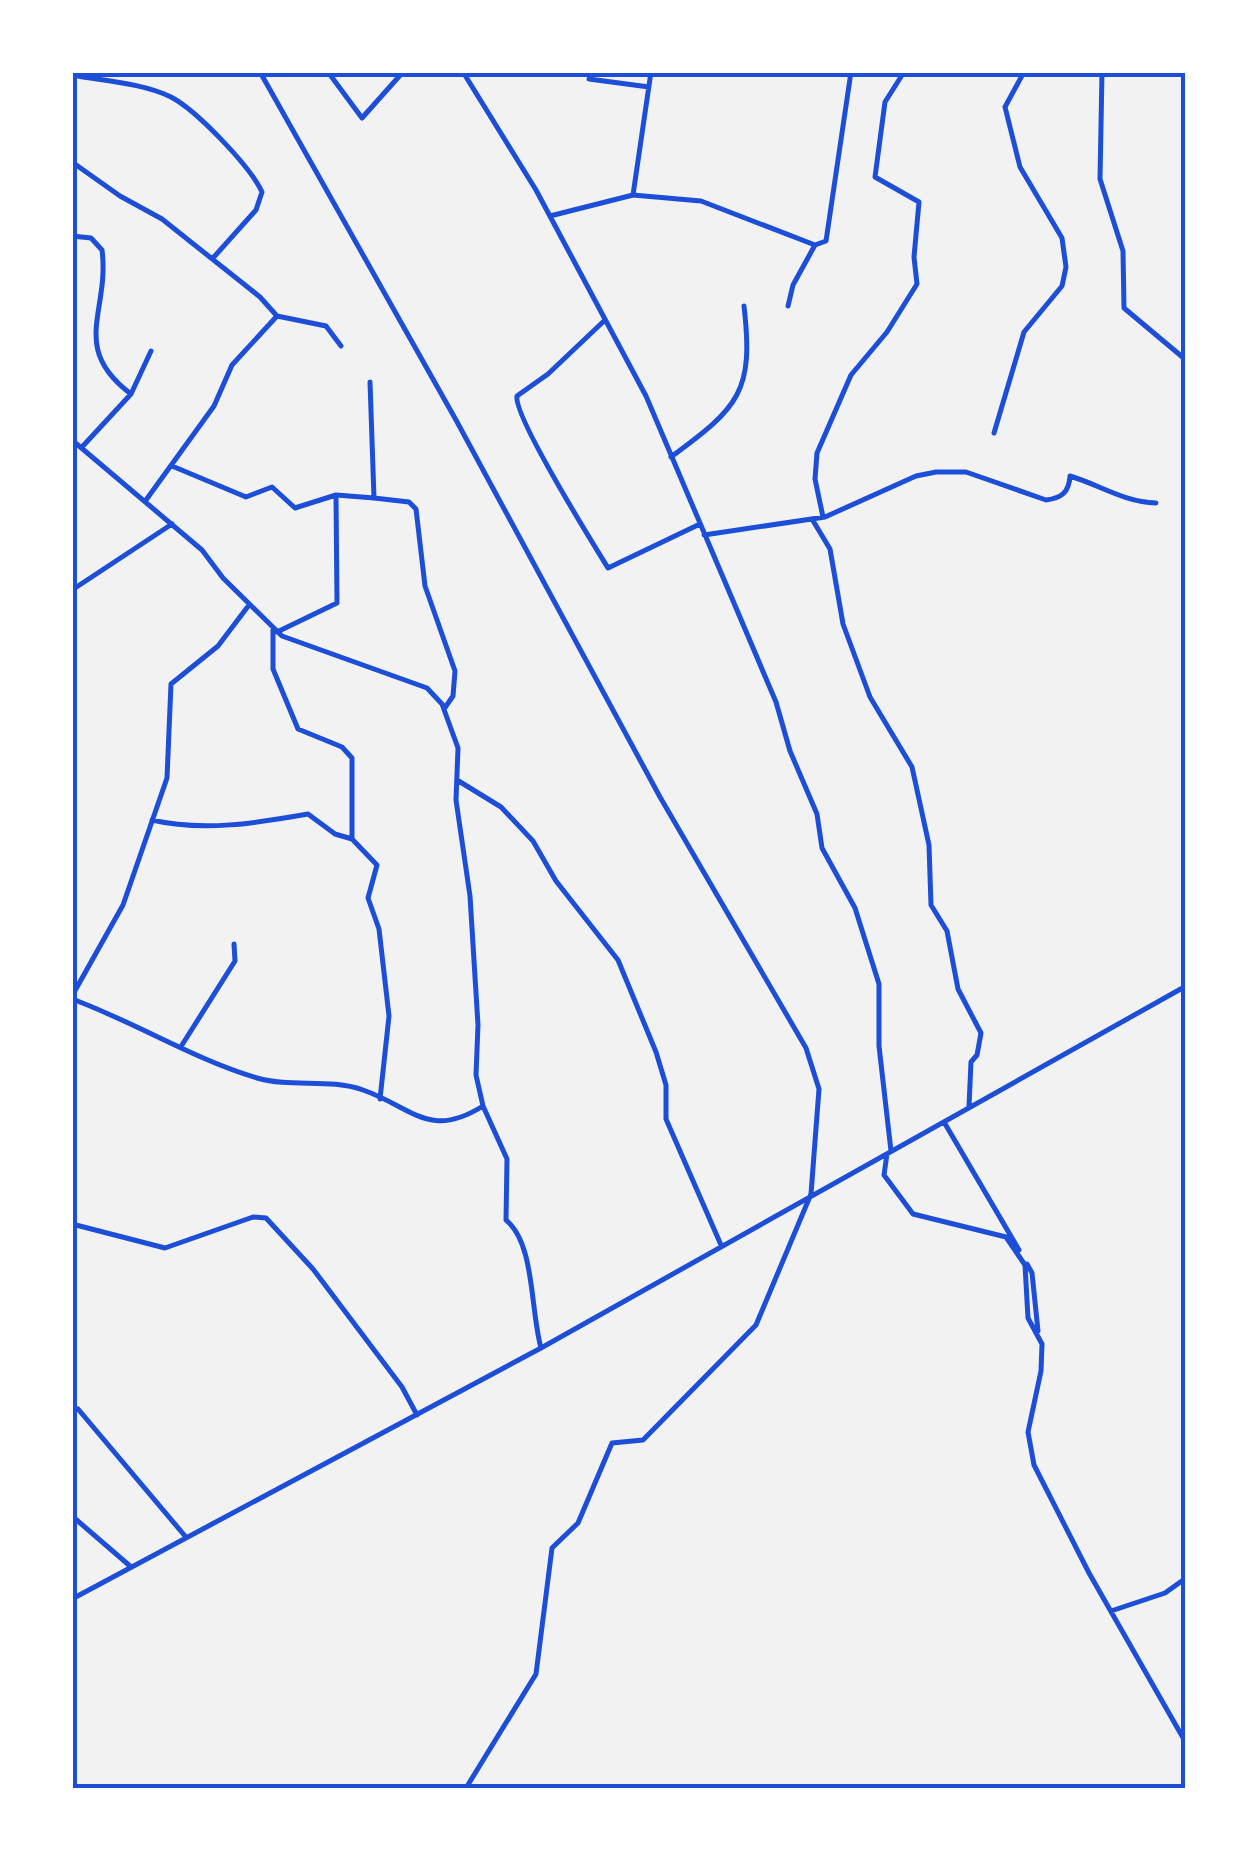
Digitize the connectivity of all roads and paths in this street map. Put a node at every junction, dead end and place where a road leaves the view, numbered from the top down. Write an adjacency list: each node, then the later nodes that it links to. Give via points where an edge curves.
1 (260, 72): 58 (street, via 806,1048 818,1089)
2 (328, 72): 3 (street, via 362,118)
3 (403, 72)
4 (463, 72): 15 (street)
5 (652, 72): 12 (street)
6 (851, 72): 17 (street, via 828,236)
7 (904, 72): 37 (street, via 884,102 875,176 919,202 917,284 882,340 861,358 826,428 815,468)
8 (1024, 72): 28 (street, via 1005,107 1020,167 1062,238 1066,267 1062,286 1024,332)
9 (1102, 72): 25 (street, via 1100,179 1123,251 1124,308)
10 (72, 75): 18 (street, via 170,97 257,181 262,192 256,210)
11 (589, 79): 12 (street)
12 (649, 88): 14 (street)
13 (72, 162): 18 (street)
14 (633, 195): 15 (street); 17 (street, via 701,201)
15 (550, 216): 22 (street)
16 (72, 236): 27 (street, via 91,238 102,250 94,337 99,363)
17 (815, 245): 20 (street)
18 (212, 259): 21 (street)
19 (744, 306): 31 (street, via 750,358 732,408)
20 (788, 306)
21 (277, 316): 23 (street, via 326,326); 32 (street, via 232,365 214,406)
22 (605, 320): 31 (street); 40 (street, via 516,396 517,408 608,568)
23 (342, 346)
24 (151, 351): 27 (street)
25 (1186, 360)
26 (370, 382): 34 (street)
27 (131, 394): 30 (street)
28 (994, 433)
29 (72, 440): 30 (street)
30 (82, 447): 35 (street)
31 (671, 457): 40 (street)
32 (171, 466): 33 (street, via 246,497 272,487 294,508); 35 (street)
33 (336, 494): 34 (street); 44 (street, via 337,604)
34 (374, 498): 45 (street, via 416,509 425,586 455,672)
35 (146, 500): 39 (street)
36 (1156, 504): 37 (street, via 1130,502 1070,476 1064,493 1046,500 966,472 936,472)
37 (822, 517): 38 (street)
38 (812, 520): 41 (street); 55 (street, via 833,557 840,614 870,696 912,767 930,845 931,905 947,931 958,990 981,1033 970,1062)
39 (172, 524): 42 (street); 43 (street)
40 (700, 524): 41 (street)
41 (704, 535): 57 (street, via 776,702 826,859 855,908 879,984)
42 (72, 590)
43 (249, 605): 44 (street); 47 (street, via 218,646 170,684 169,767)
44 (275, 630): 45 (street, via 426,688); 48 (street, via 273,670 298,729 352,758)
45 (444, 709): 46 (street, via 455,732)
46 (457, 780): 54 (street); 60 (street, via 501,807 533,842 618,960 666,1085 666,1119)
47 (152, 820): 48 (street, via 248,826 308,814); 51 (street, via 113,928)
48 (352, 839): 53 (street, via 377,865 368,898 377,918 389,1016)
49 (234, 944): 52 (street, via 235,961)
50 (1186, 986): 55 (street)
51 (72, 998): 52 (street)
52 (181, 1046): 53 (street, via 256,1078 342,1085)
53 (380, 1098): 54 (street, via 438,1122)
54 (483, 1106): 62 (street, via 506,1159 506,1220 526,1251)
55 (969, 1108): 56 (street)
56 (944, 1122): 57 (street); 61 (street, via 1032,1274)
57 (889, 1152): 58 (street); 61 (street, via 884,1175 913,1214 1006,1237 1025,1265 1028,1318)
58 (811, 1194): 60 (street); 72 (street, via 756,1325 643,1440 612,1443 578,1524 552,1548 536,1674)
59 (72, 1224): 64 (street, via 166,1248 266,1218 313,1269)
60 (721, 1244): 62 (street)
61 (1038, 1334): 70 (street, via 1043,1356 1029,1444)
62 (541, 1348): 64 (street)
63 (78, 1409): 66 (street)
64 (417, 1415): 66 (street)
65 (72, 1516): 67 (street)
66 (185, 1536): 67 (street)
67 (130, 1566): 69 (street)
68 (1186, 1578): 70 (street, via 1165,1593)
69 (72, 1598)
70 (1111, 1611): 71 (street)
71 (1186, 1743)
72 (466, 1788)

